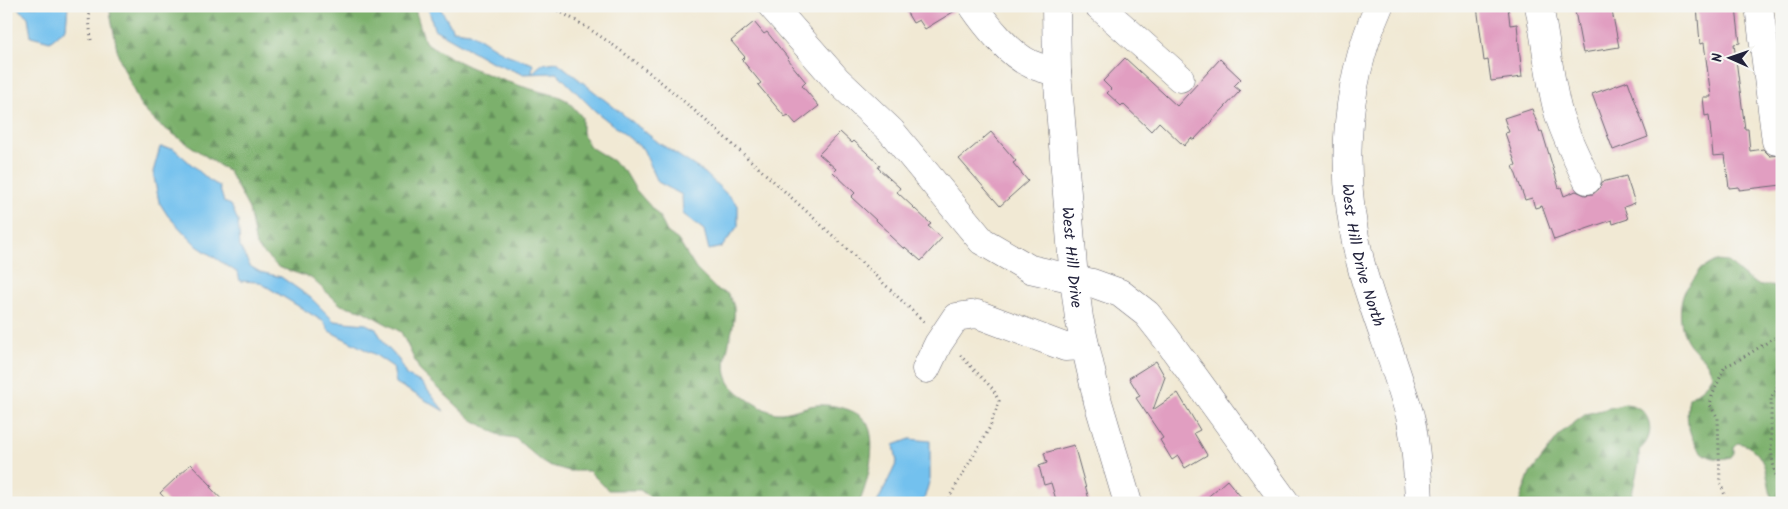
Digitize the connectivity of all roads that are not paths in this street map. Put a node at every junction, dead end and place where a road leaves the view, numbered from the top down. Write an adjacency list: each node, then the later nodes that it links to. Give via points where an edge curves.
1 (772, 6): 12 (street, via 837,80 891,131 982,241 1030,269)
2 (973, 6): 8 (street, via 1008,47 1030,64)
3 (1056, 6): 8 (street, West Hill Drive)
4 (1099, 6): 9 (street)
5 (1379, 6): 17 (street, West Hill Drive North, via 1358,64 1352,96 1346,149 1348,196 1364,276 1410,418)
6 (1540, 6): 11 (street, via 1559,114)
7 (1759, 6): 10 (street)
8 (1057, 72): 12 (street, West Hill Drive)
9 (1180, 78)
10 (1776, 141)
11 (1587, 180)
12 (1074, 279): 13 (street, West Hill Drive); 16 (street, via 1120,293 1146,314)
13 (1085, 346): 14 (street, via 1065,347 977,314 956,317); 15 (street, West Hill Drive)
14 (926, 370)
15 (1128, 503)
16 (1286, 503)
17 (1419, 503)

